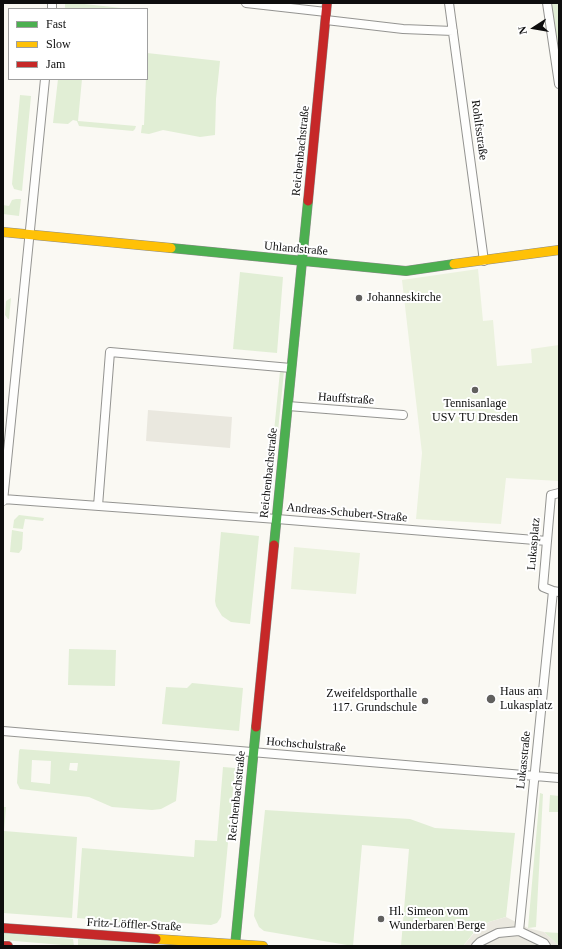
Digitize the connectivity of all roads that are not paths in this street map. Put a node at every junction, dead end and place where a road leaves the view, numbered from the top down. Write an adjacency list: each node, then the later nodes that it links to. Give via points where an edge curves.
1 (246, 3): 4 (street)
2 (449, 3): 5 (street, Rohlfsstraße)
3 (547, 3): 7 (street)
4 (326, 11): 5 (street, via 403,29); 12 (street, Reichenbachstraße)
5 (453, 31): 11 (street, Rohlfsstraße)
6 (45, 80): 9 (street)
7 (559, 84)
8 (3, 232): 9 (street, Uhlandstraße)
9 (29, 235): 12 (street, Uhlandstraße); 17 (street)
10 (559, 250): 11 (street, Uhlandstraße)
11 (484, 261): 12 (street, Uhlandstraße, via 406,271)
12 (302, 262): 13 (street, Reichenbachstraße)
13 (291, 368): 14 (street, Reichenbachstraße); 18 (street, via 110,352)
14 (288, 406): 15 (street, Hauffstraße); 19 (street, Reichenbachstraße)
15 (403, 415)
16 (559, 493): 20 (street, Lukasplatz, via 551,495)
17 (3, 500): 18 (street, Andreas-Schubert-Straße)
18 (98, 506): 19 (street, Andreas-Schubert-Straße)
19 (277, 519): 20 (street, Andreas-Schubert-Straße); 23 (street, Reichenbachstraße)
20 (547, 541): 21 (street, Lukasplatz, via 543,587)
21 (556, 592): 24 (street, Lukasstraße)
22 (3, 730): 23 (street, Hochschulstraße)
23 (254, 753): 24 (street, Hochschulstraße); 28 (street, Reichenbachstraße)
24 (535, 776): 25 (street, Hochschulstraße); 27 (street, Lukasstraße)
25 (559, 778)
26 (3, 928): 28 (street, Fritz-Löffler-Straße)
27 (519, 931): 32 (street, via 498,933); 33 (street)
28 (235, 945): 31 (street, Fritz-Löffler-Straße)
29 (3, 946): 30 (street)
30 (8, 946)
31 (263, 946)
32 (476, 946)
33 (546, 946)

